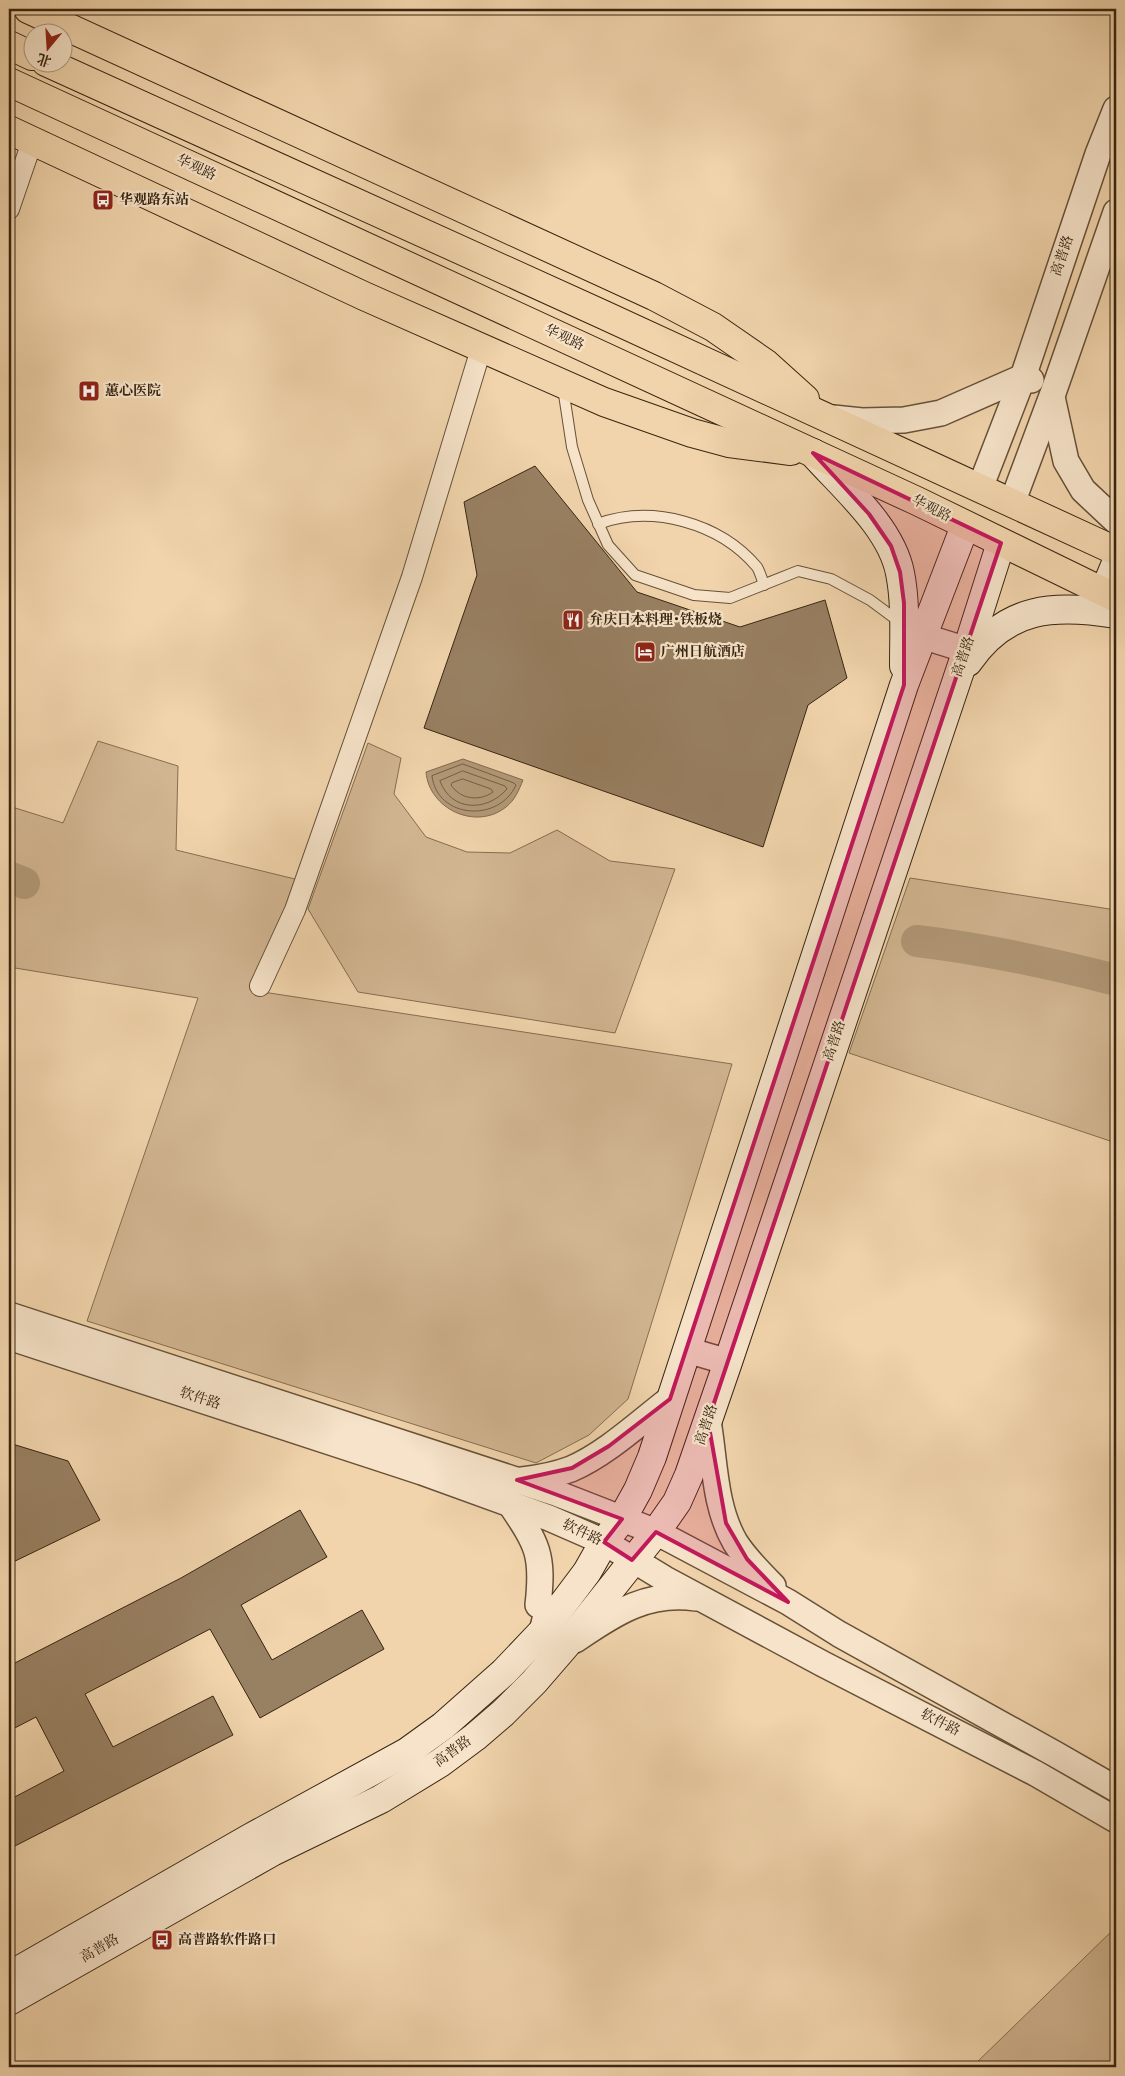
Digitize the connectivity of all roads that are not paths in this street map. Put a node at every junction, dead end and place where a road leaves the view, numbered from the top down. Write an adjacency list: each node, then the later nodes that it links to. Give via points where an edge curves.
1 (28, 9): 14 (main road, via 654,296 713,327 765,363)
2 (9, 46): 3 (main road)
3 (22, 52)
4 (68, 72): 14 (main road)
5 (9, 82): 15 (main road, 华观路)
6 (1116, 109): 11 (street, 高普路)
7 (21, 136): 8 (street); 10 (main road)
8 (9, 209)
9 (1116, 212): 13 (street)
10 (480, 348): 12 (main road); 29 (street, via 412,577 295,910)
11 (1023, 377): 13 (street); 14 (street, via 941,413 904,420 862,421); 16 (street, 高普路)
12 (563, 384): 15 (main road, via 692,434 737,445); 19 (lane, via 572,447)
13 (1054, 392): 17 (street); 18 (street, via 1066,461 1083,490)
14 (824, 416): 16 (main road)
15 (813, 453): 20 (main road, 华观路); 26 (main road, via 869,514 891,546)
16 (980, 488): 17 (main road)
17 (1012, 503): 22 (main road)
18 (1116, 522)
19 (598, 524): 24 (lane, via 614,518 652,517 692,523 726,539 758,568); 24 (lane, via 608,545 635,575 694,595 730,598)
20 (964, 526): 21 (main road, 华观路); 26 (main road, 高普路)
21 (1001, 543): 25 (main road, 华观路); 27 (main road, 高普路)
22 (1116, 551)
23 (1116, 563): 25 (main road)
24 (764, 585): 26 (lane, via 798,571 831,579 870,600)
25 (1112, 602): 28 (main road, via 1023,615 992,635 969,660)
26 (913, 630): 27 (street); 32 (main road, 高普路, via 904,685)
27 (967, 650): 28 (main road, 高普路)
28 (952, 690): 33 (main road, 高普路)
29 (260, 986)
30 (9, 1315): 36 (street, 软件路)
31 (9, 1337): 36 (street, 软件路, via 297,1430)
32 (687, 1350): 33 (street); 34 (main road, 高普路)
33 (728, 1362): 35 (main road, 高普路)
34 (670, 1399): 36 (street, via 594,1457); 37 (main road, 高普路, via 652,1458)
35 (708, 1421): 38 (main road, 高普路, via 677,1502); 42 (street, via 726,1523 747,1559)
36 (513, 1491): 37 (street, 软件路, via 587,1504); 39 (street, 软件路); 43 (street, via 538,1552 538,1604 548,1607)
37 (622, 1519): 38 (street, 软件路); 39 (main road, 高普路)
38 (656, 1532): 40 (main road, 高普路); 42 (street, 软件路)
39 (604, 1542): 40 (street, 软件路); 43 (main road, 高普路, via 587,1572)
40 (632, 1560): 41 (street, 软件路); 44 (main road, 高普路)
41 (702, 1599): 44 (street, via 674,1596 636,1603); 46 (street, 软件路, via 1035,1773)
42 (788, 1602): 45 (street, 软件路)
43 (542, 1632): 47 (main road, 高普路, via 474,1700 407,1752)
44 (566, 1645): 48 (main road, 高普路, via 534,1682 489,1725 440,1763 381,1799 272,1852)
45 (1116, 1790)
46 (1116, 1820)
47 (9, 1976)
48 (9, 2001)

